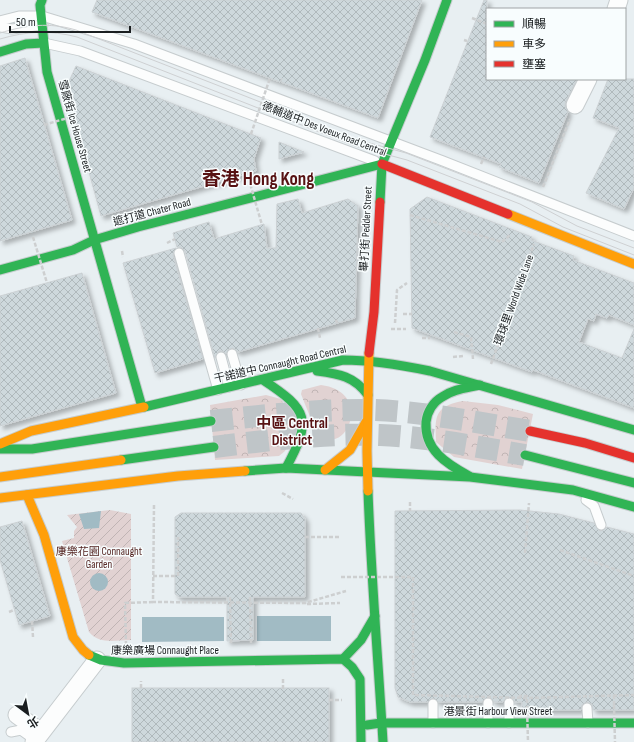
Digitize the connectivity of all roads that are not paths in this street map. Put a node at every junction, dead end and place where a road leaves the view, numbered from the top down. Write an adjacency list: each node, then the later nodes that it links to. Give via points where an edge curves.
1 (42, 0): 3 (main road, 雪廠街 Ice House Street)
2 (447, 0): 10 (main road, 畢打街 Pedder Street)
3 (42, 20): 4 (lane, 德輔道中 Des Voeux Road Central, via 19,16); 5 (lane, 德輔道中 Des Voeux Road Central, via 12,29); 6 (main road, 雪廠街 Ice House Street); 10 (lane, 德輔道中 Des Voeux Road Central, via 73,24 134,44)
4 (0, 21)
5 (0, 27)
6 (43, 43): 7 (main road, 德輔道中 Des Voeux Road Central, via 26,44); 11 (lane, 德輔道中 Des Voeux Road Central, via 80,51); 13 (main road, 雪廠街 Ice House Street, via 47,72)
7 (0, 52)
8 (588, 80): 9 (street)
9 (575, 105)
10 (391, 142): 11 (main road, 畢打街 Pedder Street); 12 (lane, 德輔道中 Des Voeux Road Central)
11 (382, 164): 13 (main road, 遮打道 Chater Road); 17 (main road, 德輔道中 Des Voeux Road Central); 21 (main road, 畢打街 Pedder Street, via 374,312)
12 (634, 236)
13 (94, 240): 14 (main road, 遮打道 Chater Road); 16 (main road, 雪廠街 Ice House Street)
14 (73, 250): 16 (main road); 18 (main road, 遮打道 Chater Road)
15 (179, 253): 27 (lane)
16 (99, 256): 29 (main road, 雪廠街 Ice House Street)
17 (634, 264)
18 (0, 270)
19 (232, 354): 24 (lane)
20 (221, 357): 26 (lane)
21 (368, 360): 22 (main road, 干諾道中 Connaught Road Central, via 343,360); 25 (main road, 干諾道中 Connaught Road Central, via 406,365); 28 (main road, 畢打街 Pedder Street)
22 (308, 370): 23 (main road, 干諾道中 Connaught Road Central); 28 (main road, via 343,374 362,386)
23 (263, 380): 24 (main road, 干諾道中 Connaught Road Central); 39 (main road, via 290,397 305,423 300,442)
24 (241, 385): 26 (main road, 干諾道中 Connaught Road Central)
25 (480, 385): 32 (main road, 干諾道中 Connaught Road Central); 43 (main road, via 441,397 429,411 425,429 427,441 433,451 444,462)
26 (229, 387): 27 (main road, 干諾道中 Connaught Road Central)
27 (218, 390): 29 (main road, 干諾道中 Connaught Road Central)
28 (368, 395): 30 (main road, 畢打街 Pedder Street)
29 (142, 407): 34 (main road, 干諾道中 Connaught Road Central, via 31,431)
30 (368, 416): 40 (main road, via 353,448); 41 (main road, 畢打街 Pedder Street)
31 (211, 421): 36 (main road, via 32,449)
32 (634, 430)
33 (530, 431): 38 (main road, via 585,443)
34 (0, 444)
35 (214, 447): 42 (main road)
36 (0, 449)
37 (525, 455): 44 (main road)
38 (634, 458)
39 (286, 468): 40 (main road); 46 (main road, via 178,476)
40 (325, 470): 41 (main road)
41 (368, 471): 43 (main road); 50 (main road)
42 (0, 477)
43 (470, 477): 45 (main road)
44 (634, 483)
45 (573, 490): 48 (main road); 49 (lane, via 594,506)
46 (27, 495): 47 (main road); 52 (main road, 康樂廣場 Connaught Place, via 44,535 72,637 82,651)
47 (0, 498)
48 (634, 507)
49 (601, 525)
50 (375, 616): 51 (main road, via 361,640); 58 (main road)
51 (343, 659): 52 (main road, 康樂廣場 Connaught Place, via 128,663); 64 (main road, via 360,679)
52 (97, 660): 66 (street)
53 (488, 703): 60 (lane)
54 (509, 703): 61 (lane)
55 (433, 704): 59 (lane)
56 (587, 708): 62 (lane)
57 (17, 715): 66 (street)
58 (381, 723): 59 (main road, 港景街 Harbour View Street); 64 (main road, 港景街 Harbour View Street); 68 (main road)
59 (433, 723): 60 (main road, 港景街 Harbour View Street)
60 (488, 723): 61 (main road, 港景街 Harbour View Street)
61 (509, 723): 62 (main road, 港景街 Harbour View Street)
62 (588, 723): 63 (main road, 港景街 Harbour View Street)
63 (634, 723)
64 (362, 725): 67 (main road)
65 (11, 732): 66 (lane, via 21,730)
66 (37, 738)
67 (362, 742)
68 (383, 742)

